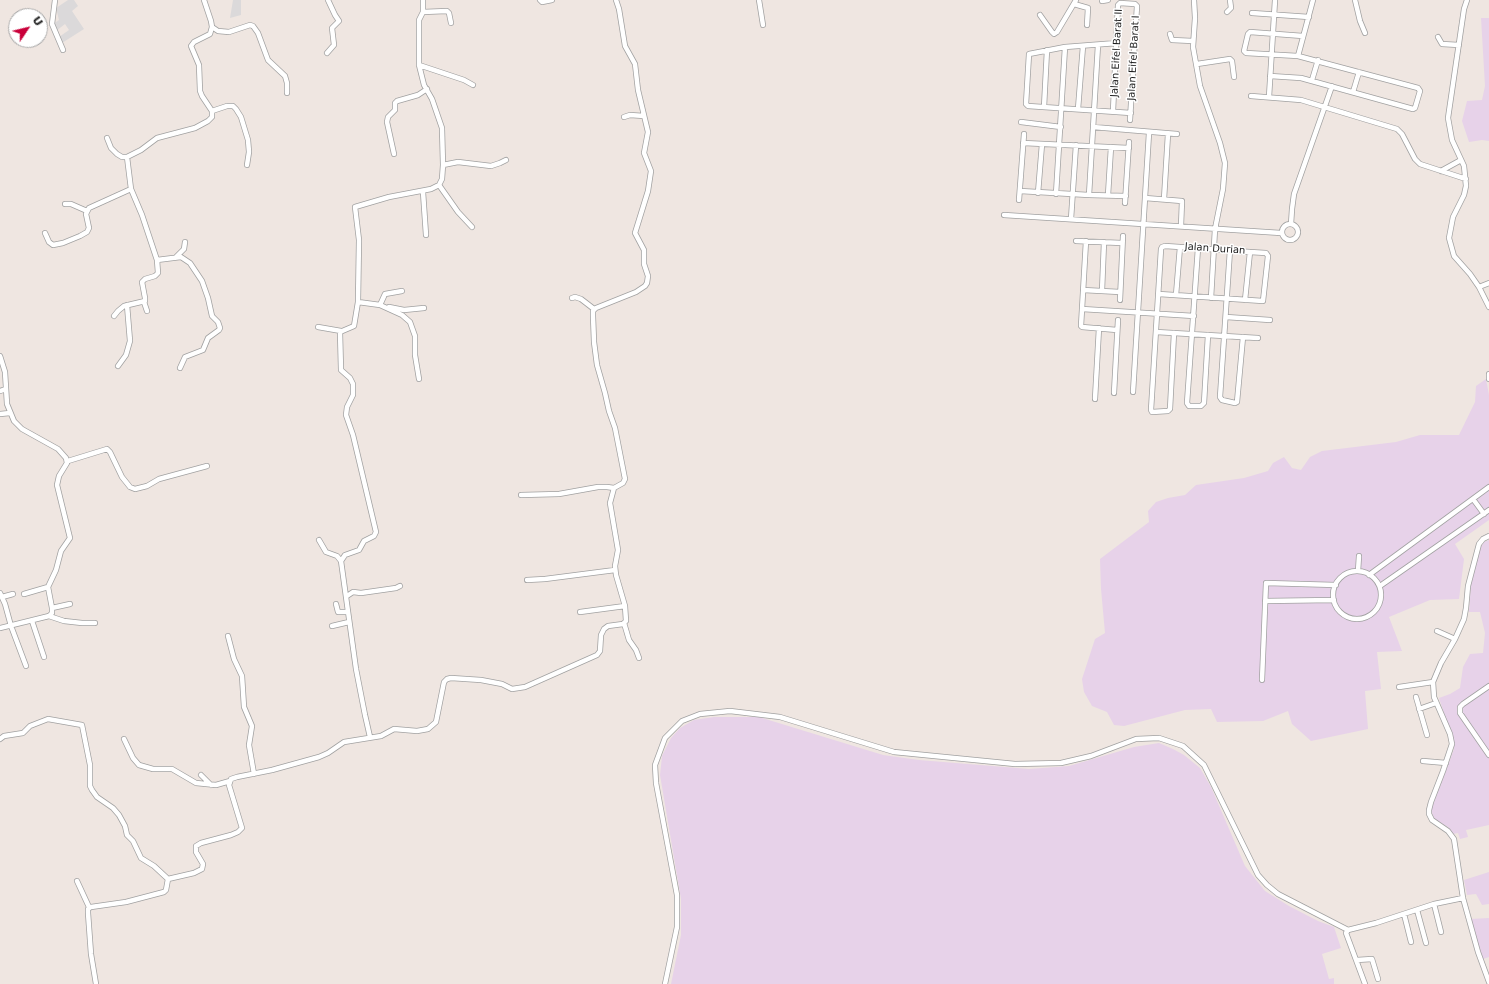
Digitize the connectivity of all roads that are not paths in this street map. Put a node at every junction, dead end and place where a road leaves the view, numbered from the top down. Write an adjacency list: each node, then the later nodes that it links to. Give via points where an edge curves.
1 (55, 0): 40 (street, via 52,24)
2 (204, 0): 28 (street)
3 (328, 0): 42 (street, via 339,21 332,28 334,45)
4 (423, 0): 19 (street)
5 (540, 0): 6 (street)
6 (552, 0)
7 (616, 0): 67 (street, via 625,46 635,64)
8 (759, 0): 26 (street)
9 (1108, 0): 16 (street)
10 (1194, 0): 34 (street)
11 (1230, 0): 20 (street, via 1231,8)
12 (1275, 0): 22 (street)
13 (1313, 0): 24 (street)
14 (1355, 0): 29 (street)
15 (1467, 0): 37 (street)
16 (1102, 1)
17 (1075, 2): 23 (street, via 1054,34); 27 (street, via 1088,8)
18 (1128, 3): 35 (street, Jalan Eifel Barat II, via 1118,5); 66 (street, Jalan Eifel Barat I, via 1137,6)
19 (423, 12): 25 (street, via 447,11); 47 (street, via 419,20)
20 (1227, 12)
21 (1252, 13): 22 (street)
22 (1275, 14): 24 (street); 31 (street)
23 (1040, 15)
24 (1308, 17): 32 (street)
25 (451, 23)
26 (763, 25)
27 (1086, 25)
28 (212, 27): 56 (street, via 218,31 229,32 253,26 258,32 268,60 285,76); 63 (street, via 210,34 191,46 198,65 200,90)
29 (1365, 33)
30 (1170, 34): 34 (street, via 1172,40)
31 (1273, 34): 32 (street); 43 (street); 43 (street, via 1249,32 1244,50 1246,53)
32 (1303, 36): 44 (street)
33 (1438, 37): 37 (street, via 1442,44)
34 (1193, 41): 46 (street)
35 (1117, 43): 36 (street); 65 (street, Jalan Eifel Barat II)
36 (1098, 45): 38 (street); 64 (street)
37 (1459, 45): 89 (street, via 1448,118 1452,140)
38 (1083, 46): 39 (street); 62 (street)
39 (1066, 47): 41 (street); 61 (street)
40 (63, 50)
41 (1047, 50): 59 (street); 59 (street, via 1029,54 1026,105)
42 (326, 53)
43 (1272, 54): 44 (street); 49 (street)
44 (1298, 56): 45 (street)
45 (1318, 60): 48 (street); 51 (street)
46 (1197, 64): 50 (street, via 1230,59); 116 (street, via 1202,91 1225,163)
47 (419, 65): 52 (street); 54 (street)
48 (1359, 72): 55 (street); 55 (street, via 1418,88 1420,91 1415,108)
49 (1270, 76): 51 (street); 58 (street)
50 (1234, 77)
51 (1312, 80): 53 (street)
52 (473, 85)
53 (1332, 86): 55 (street); 60 (street)
54 (427, 89): 86 (street, via 395,103 395,110 387,122); 91 (street, via 442,128)
55 (1353, 92)
56 (287, 93)
57 (1251, 96): 58 (street)
58 (1269, 97): 60 (street, via 1301,100)
59 (1044, 107): 61 (street)
60 (1326, 107): 92 (street, via 1397,129 1418,162 1427,168); 113 (street, via 1294,194)
61 (1062, 108): 62 (street); 71 (street)
62 (1078, 109): 64 (street)
63 (212, 110): 87 (street, via 212,117 202,124 157,138 142,150); 90 (street, via 227,106 236,109 248,140)
64 (1095, 110): 65 (street); 72 (street)
65 (1113, 111): 66 (street)
66 (1131, 113): 69 (street, Jalan Eifel Barat I)
67 (644, 116): 68 (street); 154 (street, via 648,132 644,153 651,171 648,191 635,233 644,250 648,280 645,286 636,292)
68 (624, 117)
69 (1130, 120)
70 (1021, 122): 71 (street)
71 (1061, 127): 81 (street)
72 (1093, 127): 73 (street); 83 (street)
73 (1149, 133): 75 (street); 104 (street)
74 (1024, 134): 78 (street)
75 (1168, 134): 76 (street); 105 (street)
76 (1177, 134)
77 (107, 138): 87 (street, via 117,154)
78 (1024, 142): 80 (street); 96 (street)
79 (1129, 142): 85 (street)
80 (1042, 144): 81 (street); 98 (street)
81 (1060, 144): 82 (street); 99 (street)
82 (1076, 145): 83 (street); 100 (street)
83 (1091, 146): 84 (street); 101 (street)
84 (1111, 147): 85 (street); 102 (street)
85 (1128, 148): 103 (street)
86 (394, 154)
87 (127, 157): 95 (street)
88 (506, 160): 91 (street, via 491,166 458,162)
89 (1461, 160): 92 (street); 93 (street)
90 (247, 165)
91 (443, 165): 94 (street)
92 (1441, 171): 93 (street)
93 (1466, 179): 134 (street, via 1465,191 1453,218 1449,238 1454,256)
94 (439, 185): 97 (street); 115 (street)
95 (131, 189): 109 (street); 132 (street)
96 (1020, 191): 98 (street); 106 (street)
97 (423, 192): 119 (street); 148 (street, via 355,207 359,240)
98 (1038, 193): 99 (street)
99 (1056, 194): 100 (street)
100 (1073, 194): 101 (street); 111 (street)
101 (1088, 195): 102 (street)
102 (1108, 195): 103 (street)
103 (1126, 196): 107 (street)
104 (1145, 198): 105 (street); 112 (street)
105 (1164, 199): 114 (street, via 1182,201)
106 (1019, 200)
107 (1125, 203)
108 (65, 204): 109 (street)
109 (87, 211): 118 (street, via 89,228 80,236 53,245)
110 (1004, 215): 111 (street)
111 (1071, 219): 112 (street)
112 (1144, 224): 114 (street); 156 (street)
113 (1291, 224): 117 (street, via 1285,225); 117 (street, via 1298,231 1295,239 1286,240)
114 (1181, 226): 116 (street)
115 (472, 227)
116 (1215, 229): 117 (street); 128 (street)
117 (1281, 232)
118 (45, 233)
119 (426, 235)
120 (1123, 236): 125 (street)
121 (1076, 241): 122 (street)
122 (1086, 241): 124 (street); 135 (street)
123 (185, 242): 131 (street, via 184,249)
124 (1104, 242): 125 (street); 137 (street)
125 (1122, 243): 138 (street)
126 (1180, 247): 127 (street, Jalan Durian); 139 (street, Jalan Durian, via 1162,247); 140 (street)
127 (1198, 248): 128 (street, Jalan Durian); 141 (street)
128 (1213, 250): 129 (street, Jalan Durian); 143 (street)
129 (1230, 250): 130 (street, Jalan Durian); 144 (street)
130 (1250, 252): 146 (street); 146 (street, Jalan Durian, via 1268,256 1264,300)
131 (176, 257): 132 (street); 176 (street, via 185,259 197,274 206,292 212,316 220,328 208,338 203,350 185,357)
132 (156, 260): 147 (street, via 158,274 142,282)
133 (1489, 283): 134 (street)
134 (1479, 287): 151 (street)
135 (1083, 290): 137 (street); 153 (street)
136 (402, 291): 150 (street, via 384,294)
137 (1102, 291): 138 (street)
138 (1120, 292): 145 (street)
139 (1159, 294): 140 (street); 157 (street)
140 (1176, 295): 141 (street)
141 (1195, 297): 143 (street); 159 (street)
142 (572, 298): 154 (street, via 581,299)
143 (1210, 298): 144 (street)
144 (1227, 299): 146 (street); 160 (street)
145 (1120, 300)
146 (1245, 300)
147 (144, 302): 149 (street); 155 (street)
148 (358, 302): 150 (street); 166 (street, via 354,326)
149 (127, 305): 158 (street); 175 (street, via 130,341 126,355)
150 (382, 306): 152 (street, via 404,310); 178 (street, via 405,317 412,326)
151 (1489, 307)
152 (424, 308)
153 (1082, 308): 156 (street); 164 (street, via 1081,327)
154 (594, 309): 189 (street, via 594,342 598,365 615,428 625,479)
155 (147, 312)
156 (1138, 312): 157 (street); 182 (street)
157 (1157, 313): 159 (street); 167 (street)
158 (114, 316)
159 (1194, 316): 169 (street)
160 (1226, 317): 162 (street); 171 (street)
161 (1118, 320): 165 (street)
162 (1270, 320)
163 (318, 327): 166 (street)
164 (1099, 328): 165 (street); 184 (street)
165 (1117, 330): 183 (street)
166 (341, 331): 199 (street, via 341,370 352,381 353,395 346,416 353,435 376,532 364,541 359,550 345,555)
167 (1156, 332): 168 (street); 168 (street, via 1152,412 1170,409)
168 (1174, 333): 169 (street)
169 (1192, 334): 170 (street); 170 (street, via 1187,403 1189,406 1201,406 1204,403)
170 (1208, 335): 171 (street)
171 (1225, 336): 172 (street); 172 (street, via 1220,397 1222,400 1235,403)
172 (1244, 337): 173 (street)
173 (1258, 338)
174 (0, 356): 180 (street, via 5,372)
175 (118, 366)
176 (180, 368)
177 (1489, 374): 179 (street)
178 (419, 379)
179 (1489, 379)
180 (6, 389): 181 (street); 185 (street)
181 (0, 391)
182 (1132, 392)
183 (1114, 393)
184 (1095, 400)
185 (10, 413): 186 (street); 187 (street, via 18,425 58,449)
186 (0, 414)
187 (68, 461): 188 (street, via 107,449 122,477 135,489 159,479); 207 (street, via 59,476 57,486 70,538 61,551)
188 (207, 466)
189 (614, 488): 192 (street, via 598,487 559,494); 200 (street, via 610,503 618,550)
190 (1487, 488): 191 (street); 193 (street)
191 (1489, 494)
192 (521, 495)
193 (1473, 499): 195 (street); 202 (street)
194 (1489, 510): 195 (street)
195 (1484, 514): 206 (street)
196 (1489, 536): 230 (street, via 1479,544 1468,586 1465,614)
197 (319, 540): 199 (street, via 326,552)
198 (1359, 556): 201 (street)
199 (342, 561): 211 (street)
200 (615, 570): 203 (street); 216 (street)
201 (1358, 571): 202 (street); 204 (street, via 1343,576)
202 (1369, 575): 206 (street)
203 (528, 580)
204 (1336, 585): 212 (street); 213 (street, via 1267,582)
205 (400, 586): 211 (street, via 361,593 353,592)
206 (1380, 586): 212 (street, via 1379,606 1371,615 1364,618 1353,619 1345,616 1337,608)
207 (48, 587): 209 (street); 217 (street)
208 (14, 594): 210 (street)
209 (24, 594)
210 (1, 595): 225 (street)
211 (347, 596): 218 (street)
212 (1334, 600): 213 (street)
213 (1265, 601): 234 (street)
214 (70, 604): 217 (street)
215 (336, 604): 218 (street, via 338,612)
216 (625, 606): 219 (street); 224 (street)
217 (52, 608): 220 (street)
218 (348, 612): 222 (street)
219 (580, 612)
220 (49, 616): 221 (street); 223 (street, via 64,621)
221 (32, 621): 225 (street); 231 (street)
222 (349, 622): 226 (street); 242 (street)
223 (95, 623)
224 (624, 623): 232 (street, via 629,640); 242 (street, via 604,629 597,656 525,687 512,689 502,684 481,680 447,679 444,682 440,709 433,726 417,731 394,729 381,736)
225 (11, 626): 227 (street); 233 (street)
226 (332, 626)
227 (0, 628)
228 (1436, 631): 230 (street)
229 (228, 636): 249 (street, via 242,676 244,707 252,726 249,745)
230 (1455, 640): 235 (street)
231 (44, 657)
232 (639, 658)
233 (26, 666)
234 (1262, 680)
235 (1433, 682): 237 (street); 239 (street)
236 (1489, 686): 245 (street, via 1463,704 1460,713)
237 (1399, 687)
238 (1416, 697): 240 (street)
239 (1436, 703): 240 (street); 247 (street, via 1452,739)
240 (1419, 709): 241 (street)
241 (1427, 735)
242 (370, 737): 249 (street, via 344,742 319,757)
243 (0, 739): 252 (street, via 23,733 30,726 49,719 82,725 92,790 119,815 141,858)
244 (124, 739): 251 (street, via 129,752 139,765 153,769 170,769 193,782)
245 (1489, 754)
246 (1423, 761): 247 (street)
247 (1446, 762): 254 (street, via 1429,814 1432,820 1448,831 1454,839)
248 (202, 774): 251 (street)
249 (254, 774): 250 (street)
250 (230, 781): 251 (street); 252 (street, via 230,790 241,829 231,835 196,846 203,866 201,871)
251 (210, 785)
252 (168, 879): 256 (street, via 164,892 126,902)
253 (77, 881): 256 (street)
254 (1463, 898): 255 (street); 265 (street)
255 (1434, 904): 257 (street); 260 (street)
256 (90, 907): 266 (street, via 88,913 91,954)
257 (1417, 910): 258 (street); 262 (street)
258 (1404, 914): 259 (street); 261 (street)
259 (1348, 930): 263 (street, via 1346,933); 267 (street, via 1278,894 1258,876 1204,765 1183,746 1159,738 1136,739 1091,756 1061,763 1015,764 894,752 780,717 730,711 700,714 682,721 665,738 655,765 656,783 677,895 677,927)
260 (1441, 932)
261 (1411, 942)
262 (1426, 943)
263 (1357, 960): 264 (street, via 1372,959); 268 (street)
264 (1378, 979)
265 (1489, 982)
266 (96, 984)
267 (665, 984)
268 (1365, 984)

